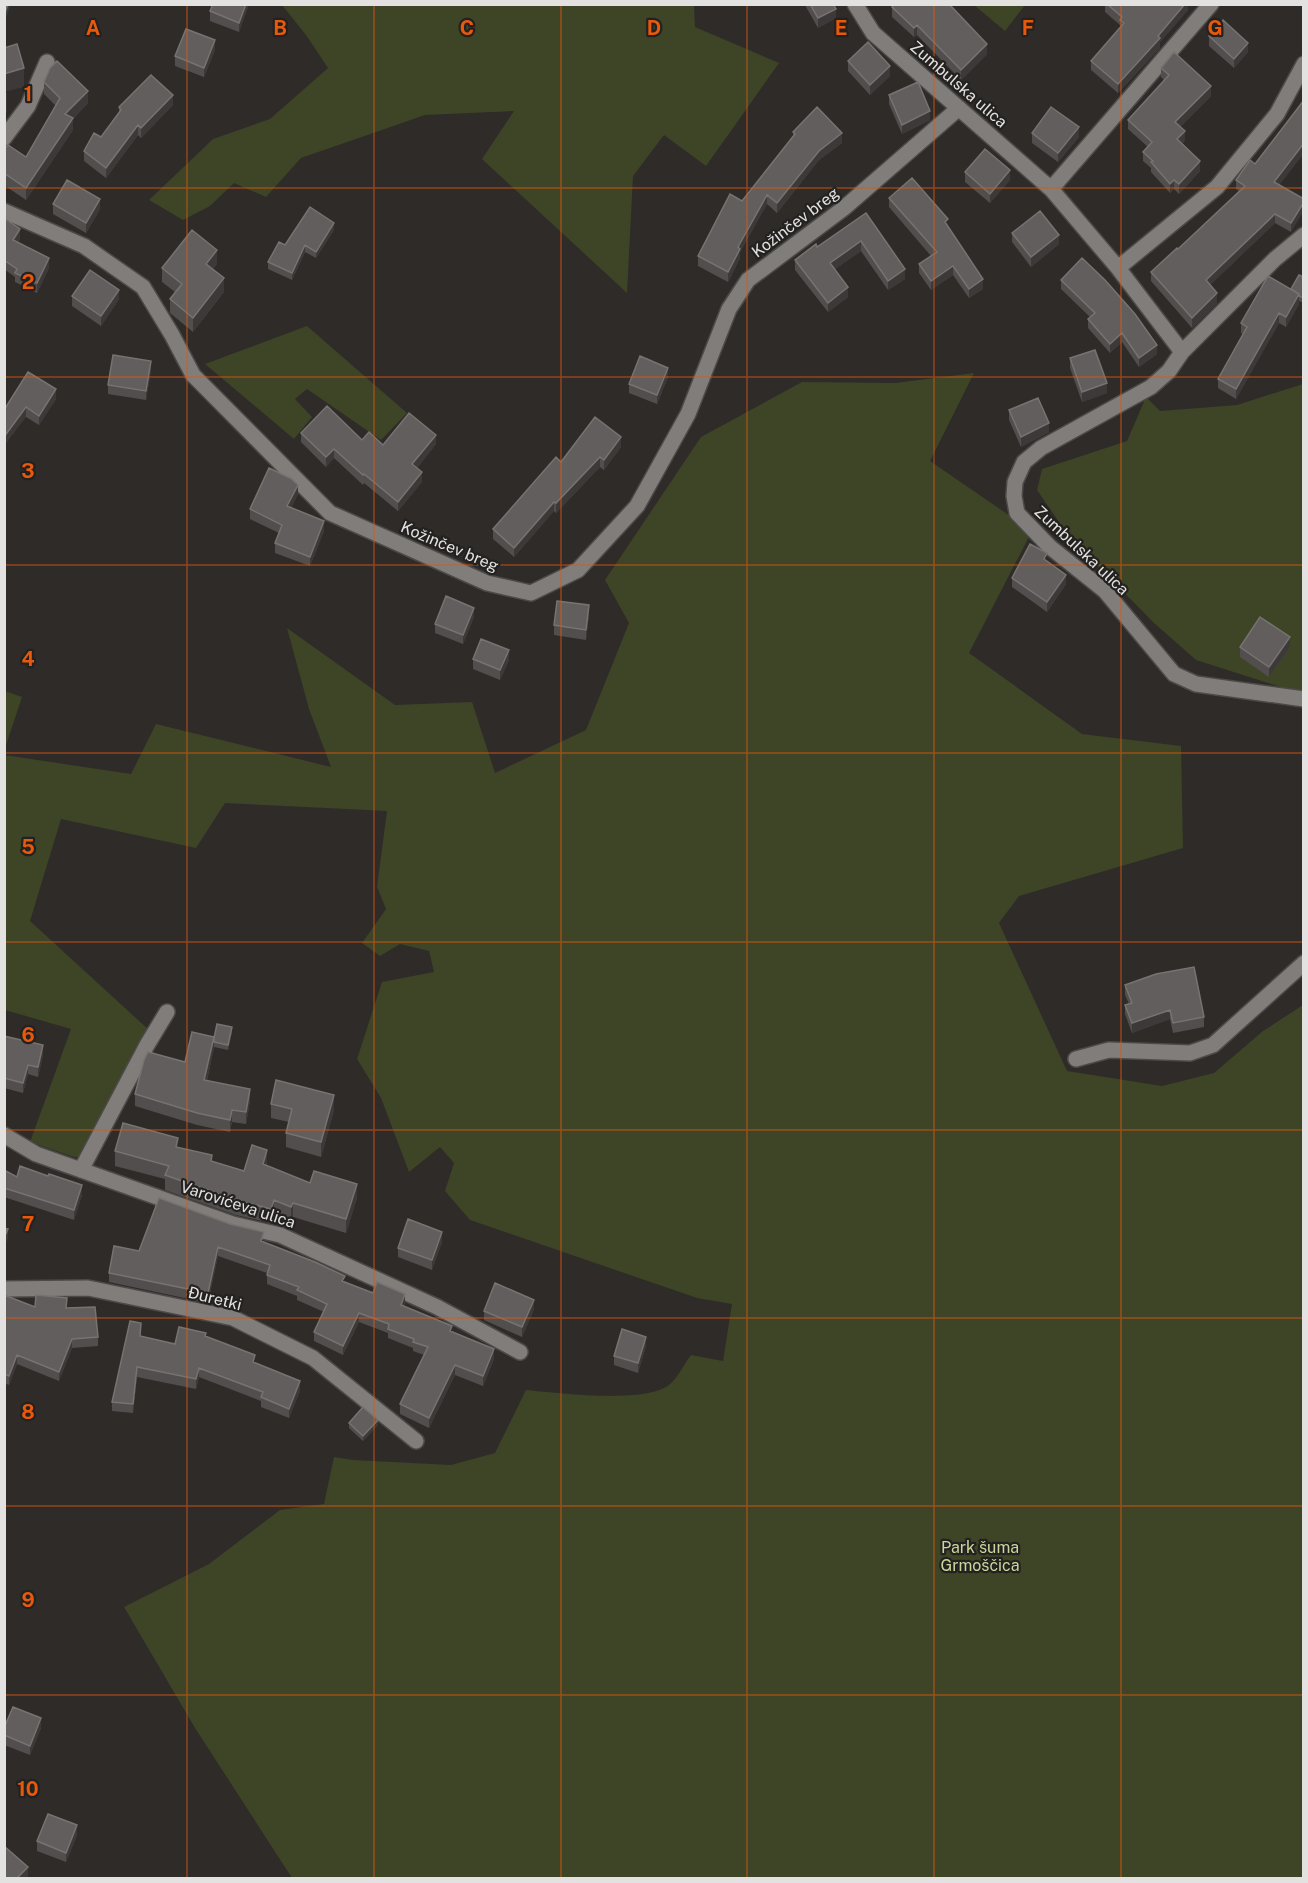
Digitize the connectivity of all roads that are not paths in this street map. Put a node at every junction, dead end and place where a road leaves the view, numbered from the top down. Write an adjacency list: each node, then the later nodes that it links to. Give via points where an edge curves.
1 (855, 4): 5 (street, Zumbulska ulica, via 873,33)
2 (1211, 4): 7 (street)
3 (47, 62): 6 (street, via 28,106)
4 (1304, 64): 10 (street, via 1277,114 1217,187)
5 (959, 108): 7 (street, Zumbulska ulica); 8 (street, Kožinčev breg, via 844,208 748,280 729,309 688,414 637,506 578,570 531,593 487,583 330,513 193,375 143,287 84,246)
6 (4, 138)
7 (1051, 189): 10 (street, Zumbulska ulica)
8 (4, 211)
9 (1304, 235): 11 (street, Zumbulska ulica)
10 (1118, 268): 11 (street, Zumbulska ulica)
11 (1182, 352): 12 (street, Zumbulska ulica, via 1151,387 1041,448 1024,462 1015,482 1017,513 1050,547 1105,591 1174,674 1196,684)
12 (1304, 699)
13 (1304, 963): 15 (street, via 1213,1046 1190,1053 1109,1050)
14 (167, 1012): 17 (street)
15 (1076, 1059)
16 (4, 1135): 17 (street, Varovićeva ulica, via 36,1154)
17 (81, 1170): 19 (street, Varovićeva ulica, via 233,1224 280,1235)
18 (4, 1288): 20 (street, Đuretki, via 88,1288 232,1318 313,1358)
19 (520, 1352)
20 (416, 1441)

